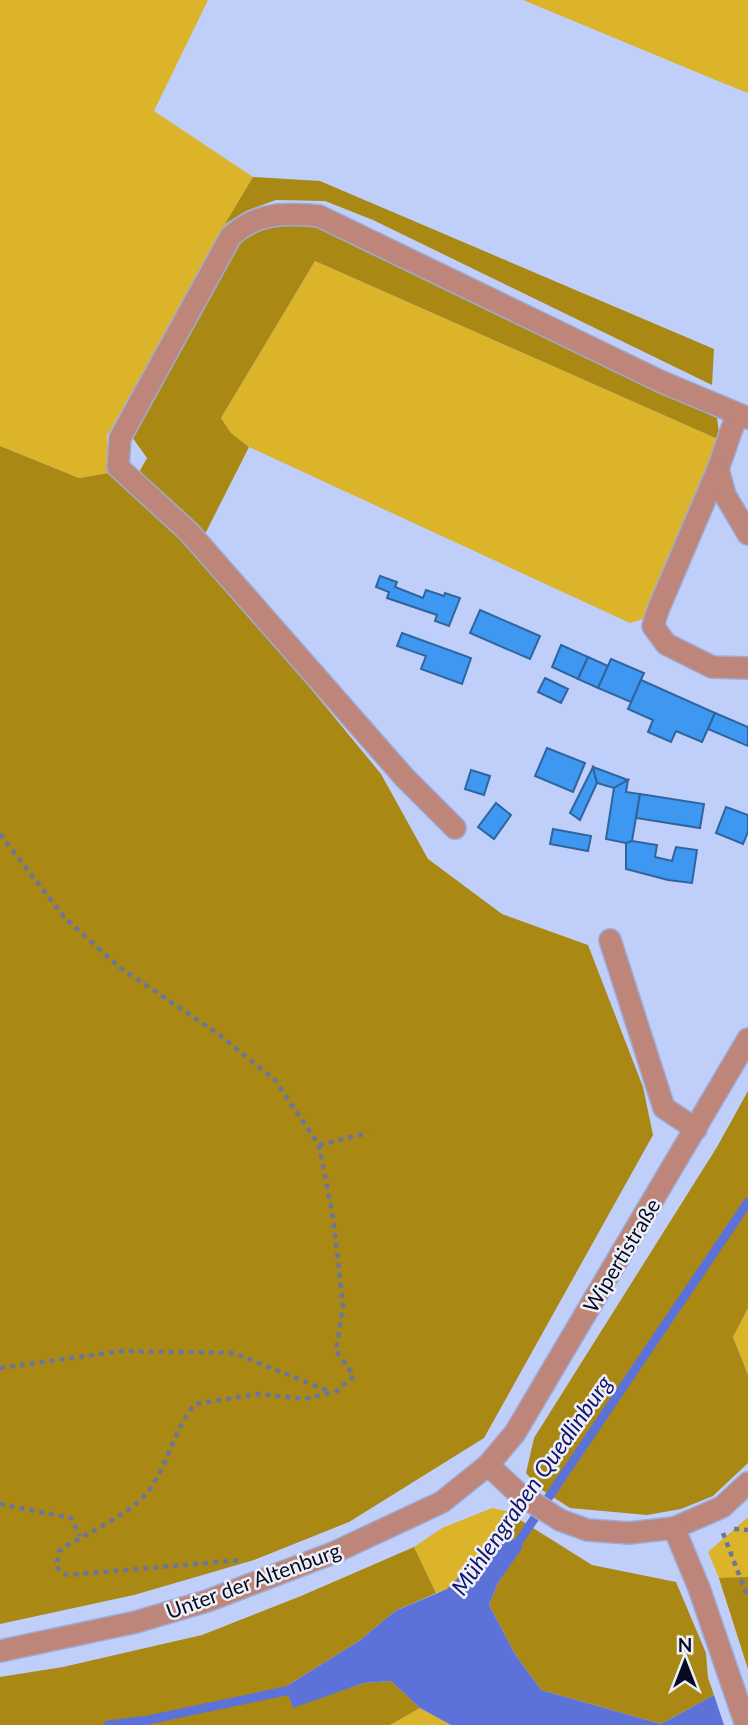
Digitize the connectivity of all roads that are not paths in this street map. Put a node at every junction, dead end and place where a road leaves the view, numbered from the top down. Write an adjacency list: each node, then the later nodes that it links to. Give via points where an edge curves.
1 (743, 416): 2 (street); 5 (street, via 319,216 285,213 243,225 231,236 120,438 118,467 189,532 396,768)
2 (718, 469): 3 (street, via 724,495); 4 (street, via 653,626 666,644 712,667)
3 (748, 534)
4 (748, 668)
5 (455, 828)
6 (610, 940): 8 (street, via 664,1108)
7 (748, 1039): 8 (street, Wipertistraße)
8 (696, 1129): 9 (street, Wipertistraße, via 515,1433)
9 (488, 1465): 11 (street, via 518,1493 560,1520 587,1530 629,1533); 12 (street, Unter der Altenburg, via 442,1502 270,1578 136,1622)
10 (748, 1483): 11 (street, via 722,1507)
11 (674, 1528): 13 (street)
12 (0, 1651)
13 (746, 1725)

